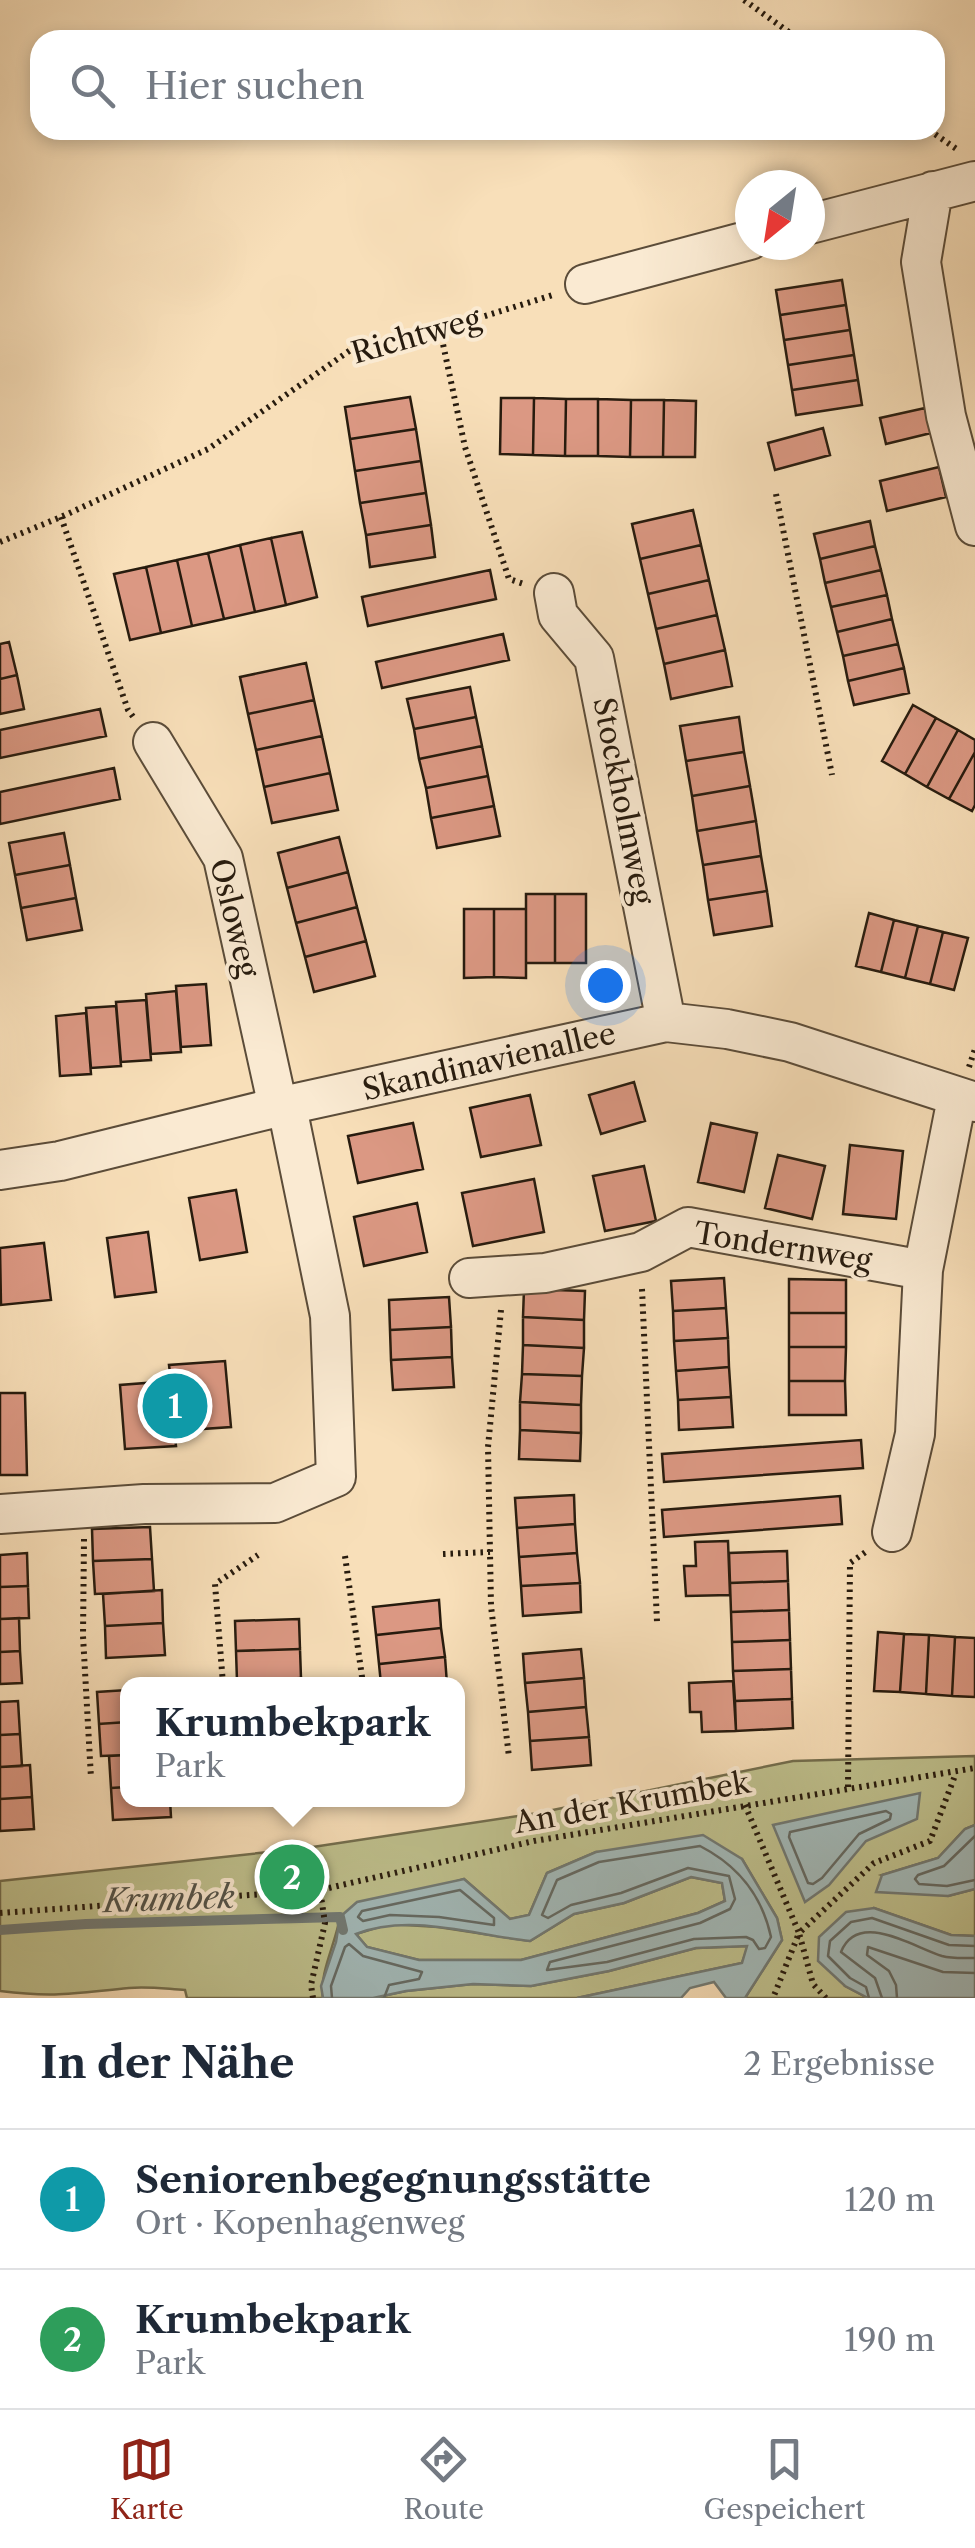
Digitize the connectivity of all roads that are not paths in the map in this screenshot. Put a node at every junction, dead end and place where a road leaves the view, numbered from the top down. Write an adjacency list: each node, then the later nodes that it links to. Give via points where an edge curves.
1 (967, 166): 2 (street)
2 (933, 191): 3 (street); 6 (street, via 921,262 946,416)
3 (825, 220)
4 (735, 244): 5 (street)
5 (585, 284)
6 (975, 526)
7 (554, 592): 9 (street, Stockholmweg, via 558,615 594,658)
8 (153, 742): 11 (street, Osloweg, via 223,858)
9 (666, 1022): 10 (street, Skandinavienallee, via 790,1042); 11 (street, Skandinavienallee)
10 (966, 1100): 13 (street)
11 (282, 1107): 12 (street, Skandinavienallee); 15 (street, Osloweg, via 330,1316 336,1477 275,1502)
12 (0, 1170)
13 (923, 1270): 14 (street, Tondernweg, via 688,1227 641,1252 545,1273); 16 (street, via 915,1434)
14 (469, 1278)
15 (0, 1514)
16 (892, 1532)

